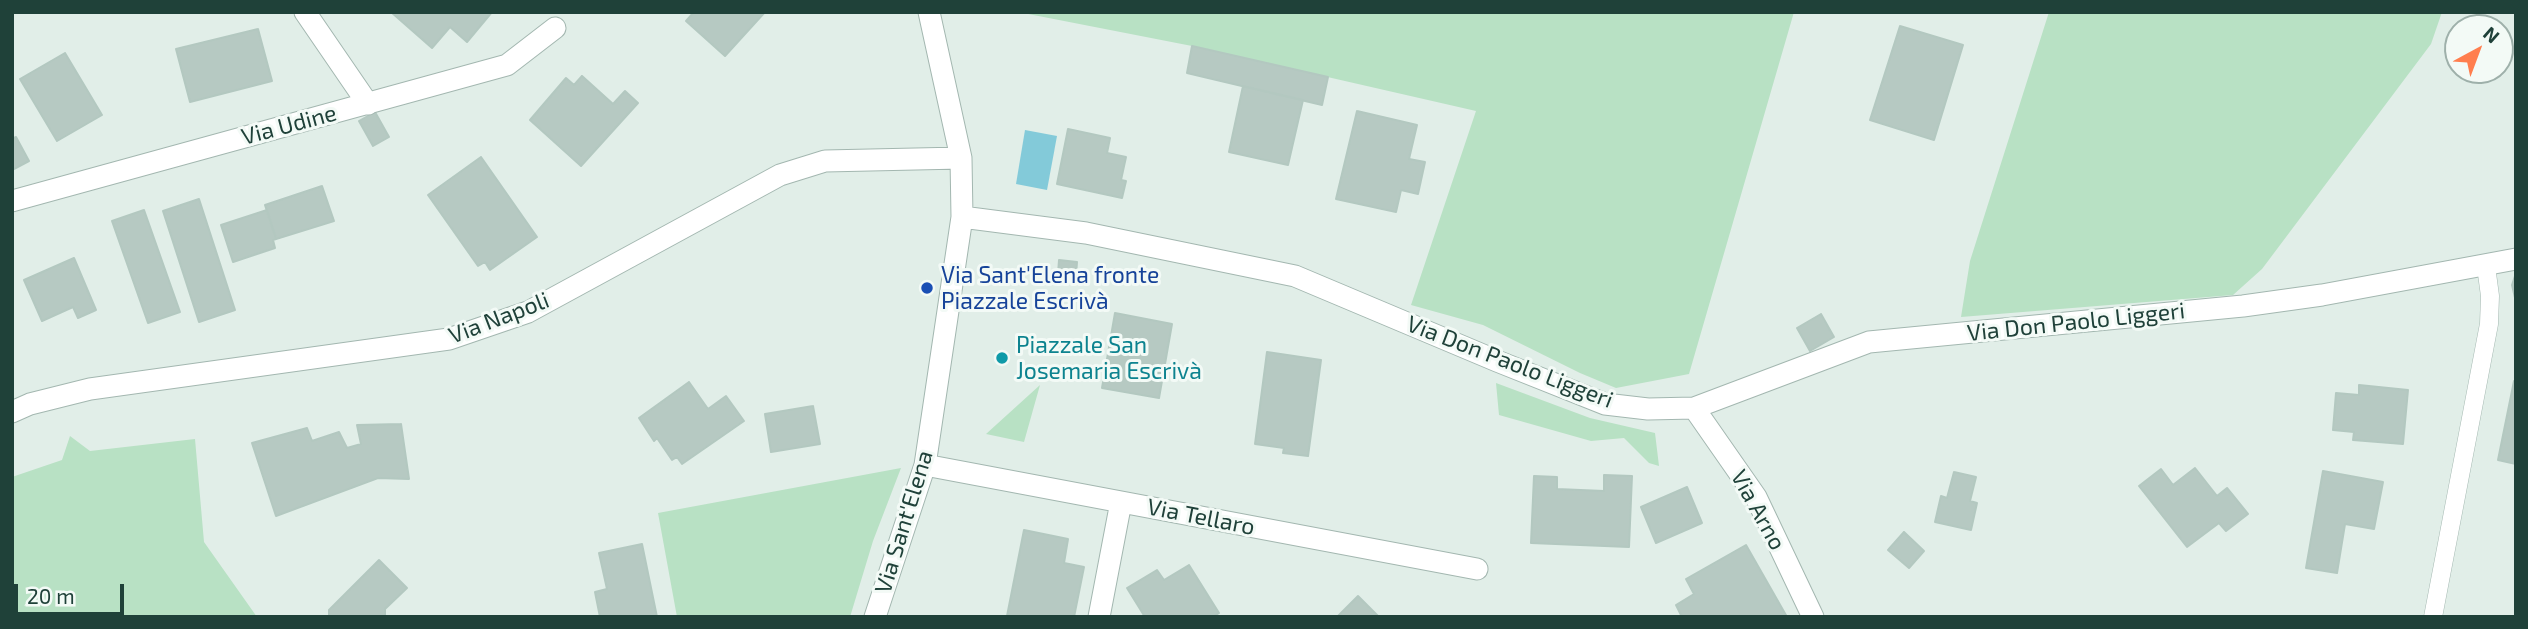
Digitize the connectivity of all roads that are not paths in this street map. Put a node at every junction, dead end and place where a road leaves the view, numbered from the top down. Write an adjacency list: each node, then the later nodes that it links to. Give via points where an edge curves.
1 (305, 12): 4 (street)
2 (929, 12): 5 (street, Via Sant'Elena)
3 (555, 27): 4 (street, Via Udine, via 507,65)
4 (368, 104): 6 (street, Via Udine)
5 (961, 158): 7 (street, Via Sant'Elena); 11 (street, Via Napoli, via 825,161 780,175 528,312 449,339 90,388)
6 (12, 201)
7 (962, 217): 10 (street, Via Don Paolo Liggeri, via 1086,233 1295,276 1605,404); 12 (street, Via Sant'Elena)
8 (2516, 259): 9 (street, Via Don Paolo Liggeri)
9 (2486, 265): 10 (street, Via Don Paolo Liggeri, via 2243,306 1869,342); 18 (lane, via 2489,324)
10 (1694, 408): 17 (street, Via Arno, via 1756,497)
11 (12, 412)
12 (925, 465): 13 (street, Via Tellaro); 15 (street, Via Sant'Elena)
13 (1121, 502): 14 (street, Via Tellaro); 16 (street)
14 (1477, 569)
15 (876, 617)
16 (1099, 617)
17 (1813, 617)
18 (2433, 617)

